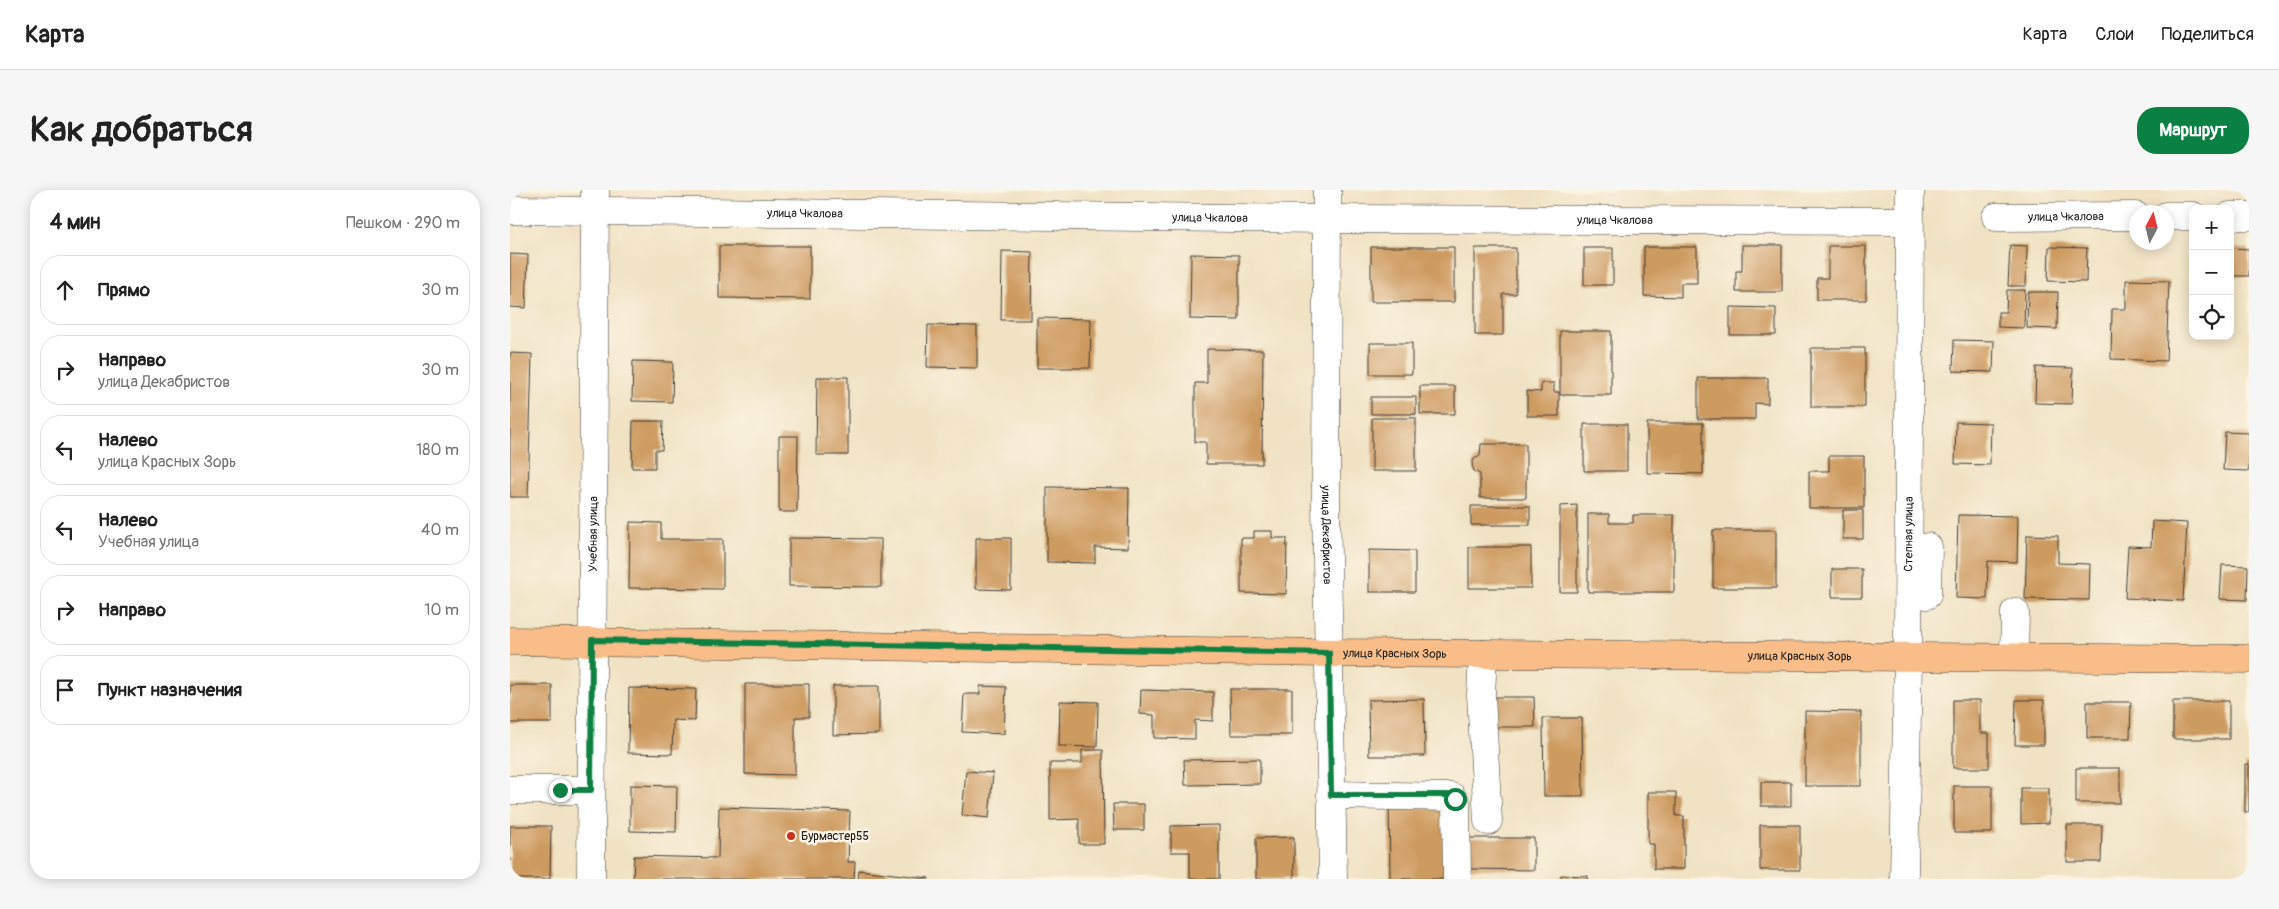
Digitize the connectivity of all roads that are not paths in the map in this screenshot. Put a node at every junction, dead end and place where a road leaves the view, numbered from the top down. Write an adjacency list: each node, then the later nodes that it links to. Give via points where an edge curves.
1 (1326, 190): 11 (street, улица Декабристов)
2 (1910, 190): 12 (street, Степная улица)
3 (595, 201): 4 (street, улица Чкалова); 11 (street, улица Чкалова); 15 (street, Учебная улица)
4 (510, 210)
5 (2129, 216): 10 (street, улица Чкалова)
6 (2174, 216): 7 (street)
7 (2189, 216)
8 (2234, 216): 9 (street)
9 (2249, 216)
10 (1996, 217)
11 (1327, 219): 12 (street, улица Чкалова); 17 (street, улица Декабристов)
12 (1909, 221): 19 (street, Степная улица)
13 (1928, 547): 19 (street)
14 (2015, 612): 20 (street)
15 (592, 640): 16 (main road, улица Красных Зорь); 17 (main road, улица Красных Зорь); 23 (street, Учебная улица)
16 (510, 641)
17 (1329, 653): 18 (main road, улица Красных Зорь); 24 (street, улица Декабристов)
18 (1484, 654): 19 (main road, улица Красных Зорь); 25 (street, via 1481,695)
19 (1917, 657): 20 (main road, улица Красных Зорь); 29 (street, Степная улица)
20 (2014, 657): 21 (main road, улица Красных Зорь)
21 (2249, 659)
22 (510, 790): 23 (street)
23 (591, 790): 26 (street, Учебная улица)
24 (1331, 795): 27 (street, улица Декабристов); 28 (street, via 1452,796 1456,803)
25 (1488, 821)
26 (591, 879)
27 (1333, 879)
28 (1457, 879)
29 (1904, 879)

